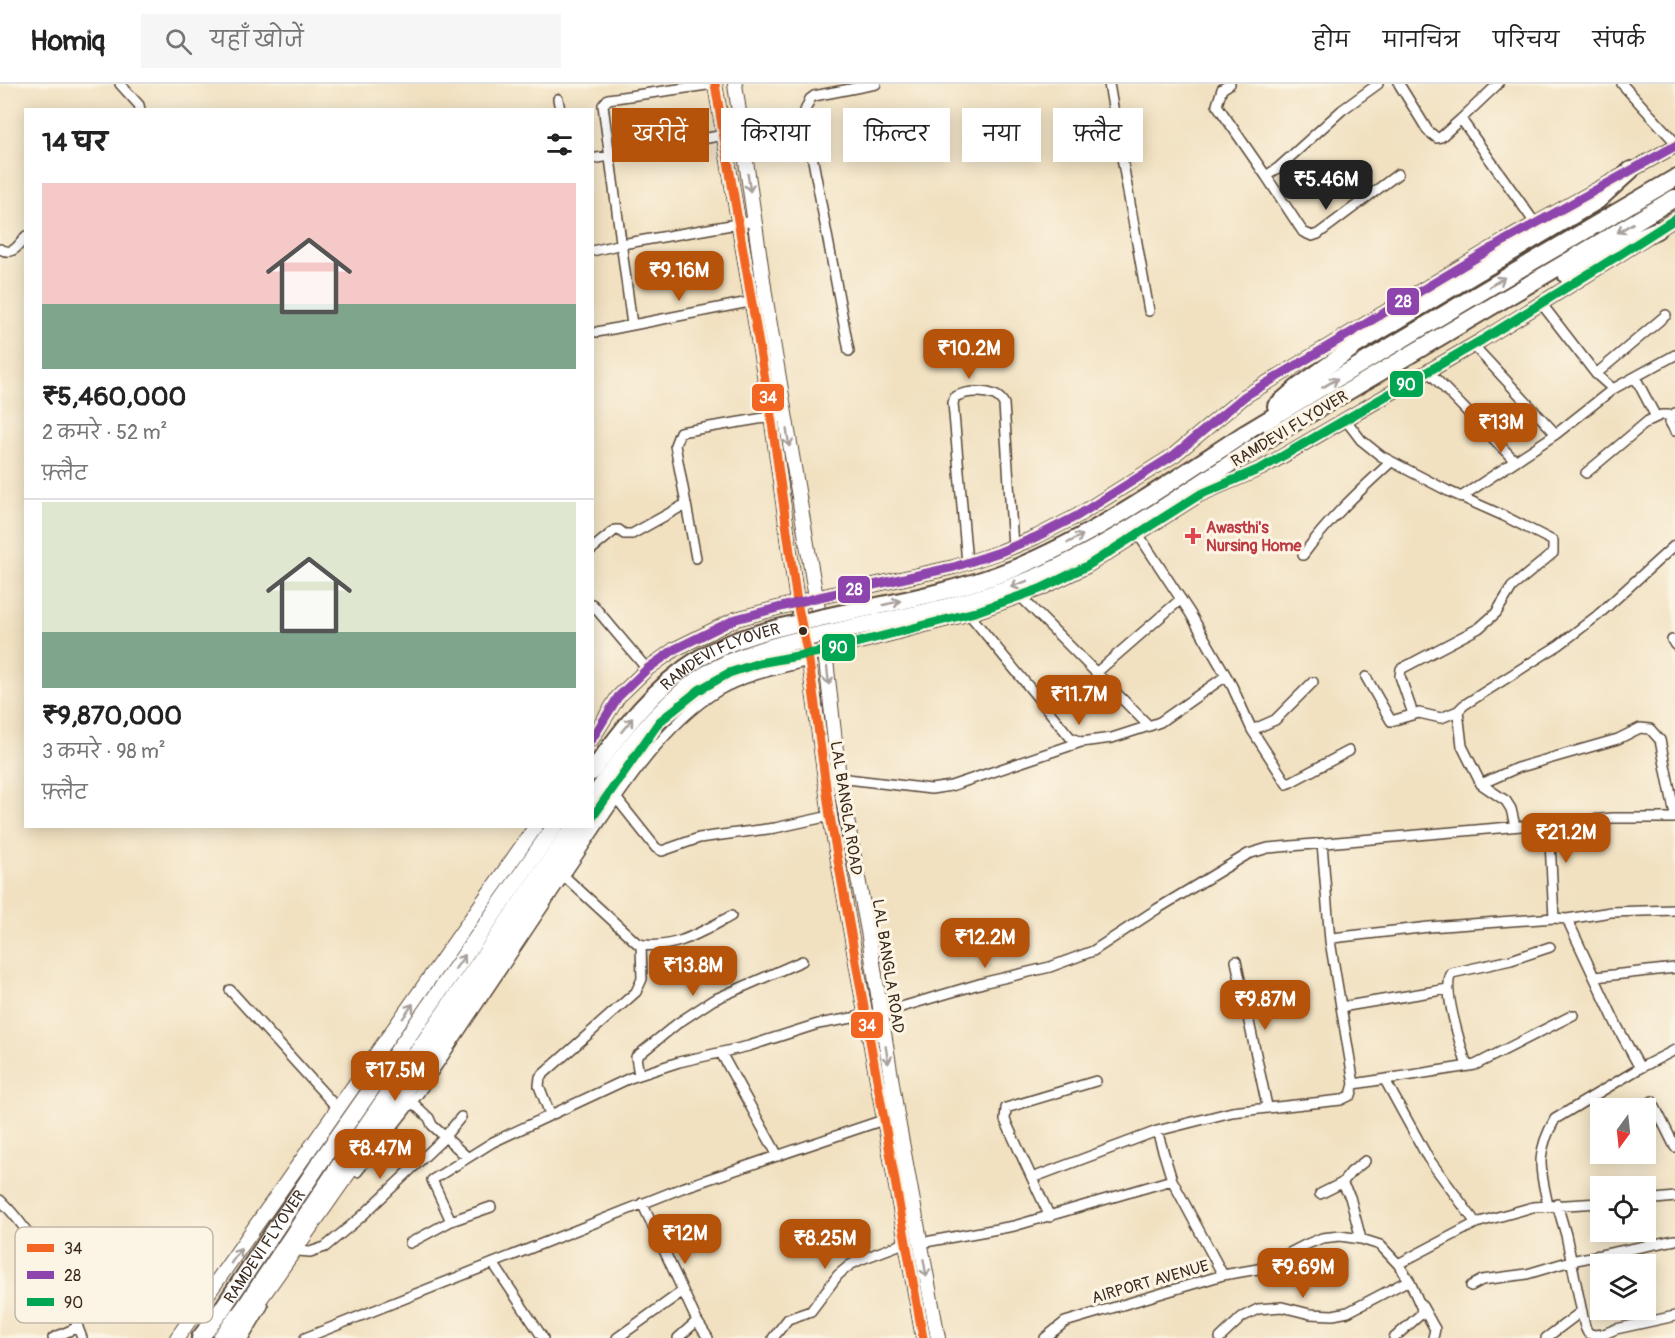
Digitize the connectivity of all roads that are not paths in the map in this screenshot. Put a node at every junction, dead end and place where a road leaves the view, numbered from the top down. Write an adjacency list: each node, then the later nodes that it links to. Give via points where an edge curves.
1 (120, 84): 12 (street)
2 (715, 84): 14 (main road); 18 (street, via 608,99 603,105)
3 (735, 84): 27 (main road, one-way to 27)
4 (876, 84): 42 (street, via 814,96 804,113)
5 (1109, 84): 37 (street)
6 (1230, 84): 23 (street, via 1222,89 1217,105)
7 (1377, 84): 23 (street)
8 (1399, 84): 15 (street, via 1428,131 1437,138)
9 (1498, 84): 15 (street)
10 (1622, 84): 17 (street)
11 (558, 99): 13 (street)
12 (140, 108)
13 (560, 108)
14 (721, 118)
15 (1461, 119): 28 (street)
16 (721, 136): 18 (street)
17 (1675, 144): 21 (main road)
18 (610, 157): 19 (street); 32 (street)
19 (594, 159)
20 (729, 162): 29 (main road)
21 (1631, 170): 28 (main road); 53 (highway, via 1597,201 1355,346 1298,387)
22 (1398, 174): 23 (street, via 1312,236 1303,232)
23 (1266, 176)
24 (1675, 178): 53 (highway, RAMDEVI FLYOVER, one-way to 24)
25 (1675, 198): 55 (highway, RAMDEVI FLYOVER, one-way to 55)
26 (1675, 219): 30 (main road)
27 (754, 221): 29 (street); 35 (main road)
28 (1535, 223): 66 (main road, via 1245,396 1174,455 1086,510)
29 (739, 224): 32 (street); 35 (main road)
30 (1657, 230): 36 (main road); 55 (highway, via 1614,248 1379,386)
31 (24, 238): 33 (street, via 13,251)
32 (622, 244): 34 (street); 39 (street)
33 (0, 249)
34 (594, 251)
35 (759, 300): 39 (street); 49 (main road)
36 (1541, 303): 41 (main road); 45 (street)
37 (1149, 311)
38 (1665, 315): 45 (street)
39 (632, 325): 40 (street)
40 (597, 332)
41 (1473, 345): 44 (main road); 54 (street)
42 (849, 351)
43 (1675, 355): 46 (street)
44 (1428, 370): 51 (main road); 56 (street)
45 (1596, 374): 47 (street)
46 (1635, 377): 47 (street); 50 (street)
47 (1613, 389): 54 (street)
48 (1674, 414): 50 (street); 52 (street, via 1670,422)
49 (778, 416): 60 (street, via 680,432 675,445); 61 (main road, LAL BANGLA ROAD, one-way to 61); 62 (main road, LAL BANGLA ROAD)
50 (1656, 417): 58 (street)
51 (1345, 419): 57 (street, via 1361,440); 63 (main road, via 1262,468 1199,495)
52 (1675, 431)
53 (1244, 434): 90 (highway, RAMDEVI FLYOVER, one-way to 53, bridge, via 652,695 702,657 758,634 949,590 1011,569 1088,533)
54 (1556, 434): 56 (street)
55 (1269, 438): 93 (highway, RAMDEVI FLYOVER, one-way to 93, bridge, via 1109,540 1022,583 970,600 797,640 714,669 670,701 647,725)
56 (1515, 461): 59 (street)
57 (1391, 462): 59 (street); 67 (street, via 1353,496)
58 (1586, 472)
59 (1461, 497): 84 (street, via 1553,542 1553,553 1512,587 1496,613 1479,628 1401,669)
60 (686, 504): 65 (street, via 632,534 615,530); 68 (street)
61 (800, 511): 62 (main road); 71 (main road, LAL BANGLA ROAD)
62 (784, 512): 73 (main road, LAL BANGLA ROAD)
63 (1138, 534): 70 (main road, via 1087,566); 72 (street)
64 (1675, 545): 83 (street, via 1559,645)
65 (594, 547)
66 (1013, 547): 69 (main road); 69 (street, via 1004,404 1001,397 993,394 962,393 953,403)
67 (1303, 555)
68 (696, 558)
69 (967, 563): 71 (main road)
70 (1021, 597): 75 (main road); 79 (street)
71 (815, 598): 73 (main road); 76 (main road, LAL BANGLA ROAD)
72 (1181, 599): 79 (street); 80 (street)
73 (797, 602): 77 (main road, LAL BANGLA ROAD); 78 (main road, via 736,619 675,649)
74 (594, 606): 78 (street)
75 (969, 614): 76 (main road); 88 (street, via 1070,737)
76 (825, 651): 77 (main road); 91 (main road, LAL BANGLA ROAD, one-way to 91)
77 (808, 658): 94 (street, via 719,690 679,721); 95 (main road, via 759,663 729,673 699,690 659,722); 96 (main road, LAL BANGLA ROAD)
78 (647, 669): 87 (main road, via 618,697)
79 (1096, 673): 85 (street)
80 (1226, 676): 85 (street); 86 (street)
81 (1366, 676): 84 (street, via 1391,721)
82 (1313, 682): 86 (street, via 1275,720)
83 (1458, 711): 84 (street, via 1441,718); 92 (street, via 1462,746)
84 (1413, 714)
85 (1149, 726): 88 (street, via 1112,738)
86 (1252, 730): 89 (street, via 1287,784)
87 (594, 736)
88 (1081, 742): 91 (street, via 951,786 930,789)
89 (1349, 751)
90 (594, 769)
91 (839, 778): 120 (main road, LAL BANGLA ROAD)
92 (1481, 784): 97 (street, via 1517,768 1618,739 1640,728 1650,729 1660,740); 99 (street, via 1506,801)
93 (594, 796)
94 (617, 799): 96 (street, via 662,851 712,835 775,828); 105 (street)
95 (594, 815)
96 (830, 816): 122 (main road, LAL BANGLA ROAD)
97 (1675, 816): 98 (street)
98 (1549, 823): 99 (street); 108 (street)
99 (1515, 826): 104 (street)
100 (535, 828): 134 (main road, one-way to 100)
101 (554, 828): 175 (highway, RAMDEVI FLYOVER, one-way to 101)
102 (573, 828): 186 (highway, RAMDEVI FLYOVER)
103 (586, 828): 187 (main road)
104 (1322, 843): 110 (street); 120 (street, via 1248,854 1093,951 1050,967)
105 (564, 876): 111 (street); 131 (street)
106 (1675, 910): 109 (street, via 1611,912)
107 (730, 916): 111 (street, via 691,938 650,946)
108 (1554, 918): 109 (street); 110 (street, via 1429,927)
109 (1568, 919): 116 (street)
110 (1330, 941): 119 (street)
111 (641, 944): 135 (street, via 642,979 636,992 540,1077 539,1086)
112 (1550, 947): 117 (street, via 1452,973)
113 (802, 961): 127 (street, via 714,1000 678,1023 636,1058)
114 (1236, 961): 132 (street)
115 (1675, 968): 116 (street)
116 (1595, 977): 126 (street)
117 (1448, 989): 119 (street); 125 (street)
118 (230, 990): 134 (street)
119 (1341, 1007): 130 (street)
120 (881, 1013): 122 (street); 137 (main road, LAL BANGLA ROAD, one-way to 137)
121 (1573, 1015): 125 (street)
122 (866, 1016): 124 (street, via 818,1024); 137 (main road, LAL BANGLA ROAD)
123 (1675, 1050): 126 (street)
124 (721, 1053): 127 (street); 141 (street)
125 (1469, 1066): 128 (street)
126 (1640, 1068): 153 (street, via 1555,1119 1540,1161)
127 (639, 1075): 135 (street)
128 (1384, 1080): 130 (street); 157 (street, via 1428,1158)
129 (1096, 1081): 144 (street, via 1006,1108 1005,1120)
130 (1354, 1084): 132 (street, via 1351,1095 1341,1100)
131 (412, 1102): 139 (street); 163 (street)
132 (1267, 1107): 138 (street)
133 (1656, 1109): 140 (street)
134 (339, 1110): 170 (main road, one-way to 134)
135 (550, 1114): 142 (street)
136 (461, 1117): 139 (street)
137 (891, 1117): 141 (street); 162 (main road, LAL BANGLA ROAD)
138 (1157, 1131): 144 (street); 145 (street)
139 (445, 1135): 142 (street); 163 (street, via 325,1247)
140 (1675, 1147)
141 (778, 1156): 151 (street)
142 (467, 1157): 156 (street, via 432,1180)
143 (1365, 1161): 146 (street)
144 (1032, 1178): 155 (street)
145 (1172, 1180): 155 (street); 167 (street)
146 (1342, 1183): 147 (street); 159 (street, via 1350,1197)
147 (1320, 1194)
148 (1675, 1197): 149 (street)
149 (1656, 1199)
150 (0, 1200): 158 (street)
151 (642, 1203): 165 (street); 171 (street)
152 (1590, 1203): 153 (street)
153 (1553, 1204): 157 (street); 164 (street)
154 (491, 1207): 156 (street)
155 (1050, 1217): 162 (street)
156 (451, 1221): 161 (street)
157 (1476, 1222): 166 (street)
158 (24, 1227)
159 (1361, 1239): 166 (street, AIRPORT AVENUE, via 1380,1245); 167 (street, AIRPORT AVENUE, via 1322,1238 1258,1269)
160 (1675, 1240): 164 (street)
161 (410, 1243)
162 (914, 1243): 194 (street, via 850,1265 811,1311 788,1319); 195 (main road, LAL BANGLA ROAD); 196 (main road, one-way to 196)
163 (298, 1251): 188 (street)
164 (1571, 1261): 169 (street, via 1527,1274 1482,1280); 173 (street)
165 (493, 1263): 181 (street); 190 (street)
166 (1398, 1264): 168 (street, AIRPORT AVENUE)
167 (1223, 1275): 197 (street, AIRPORT AVENUE, via 1065,1322)
168 (1409, 1280): 172 (street, AIRPORT AVENUE); 198 (street, via 1348,1312 1333,1315 1282,1307 1258,1309 1242,1317)
169 (1471, 1286)
170 (213, 1287)
171 (683, 1291): 176 (street); 191 (street)
172 (1422, 1306): 199 (street, via 1420,1315); 200 (street, AIRPORT AVENUE, via 1435,1329)
173 (1582, 1311): 174 (street, via 1588,1333 1594,1335); 201 (street)
174 (1675, 1316)
175 (213, 1321)
176 (697, 1321): 192 (street); 193 (street)
177 (76, 1323): 180 (street)
178 (188, 1323): 184 (main road, one-way to 178)
179 (212, 1323): 185 (highway, RAMDEVI FLYOVER, one-way to 179)
180 (78, 1327): 182 (street); 183 (street)
181 (319, 1335): 189 (street)
182 (53, 1338)
183 (82, 1338)
184 (177, 1338)
185 (200, 1338)
186 (221, 1338)
187 (233, 1338)
188 (244, 1338)
189 (304, 1338)
190 (543, 1338)
191 (617, 1338)
192 (678, 1338)
193 (708, 1338)
194 (772, 1338)
195 (923, 1338)
196 (938, 1338)
197 (1045, 1338)
198 (1220, 1338)
199 (1394, 1338)
200 (1433, 1338)
201 (1546, 1338)

